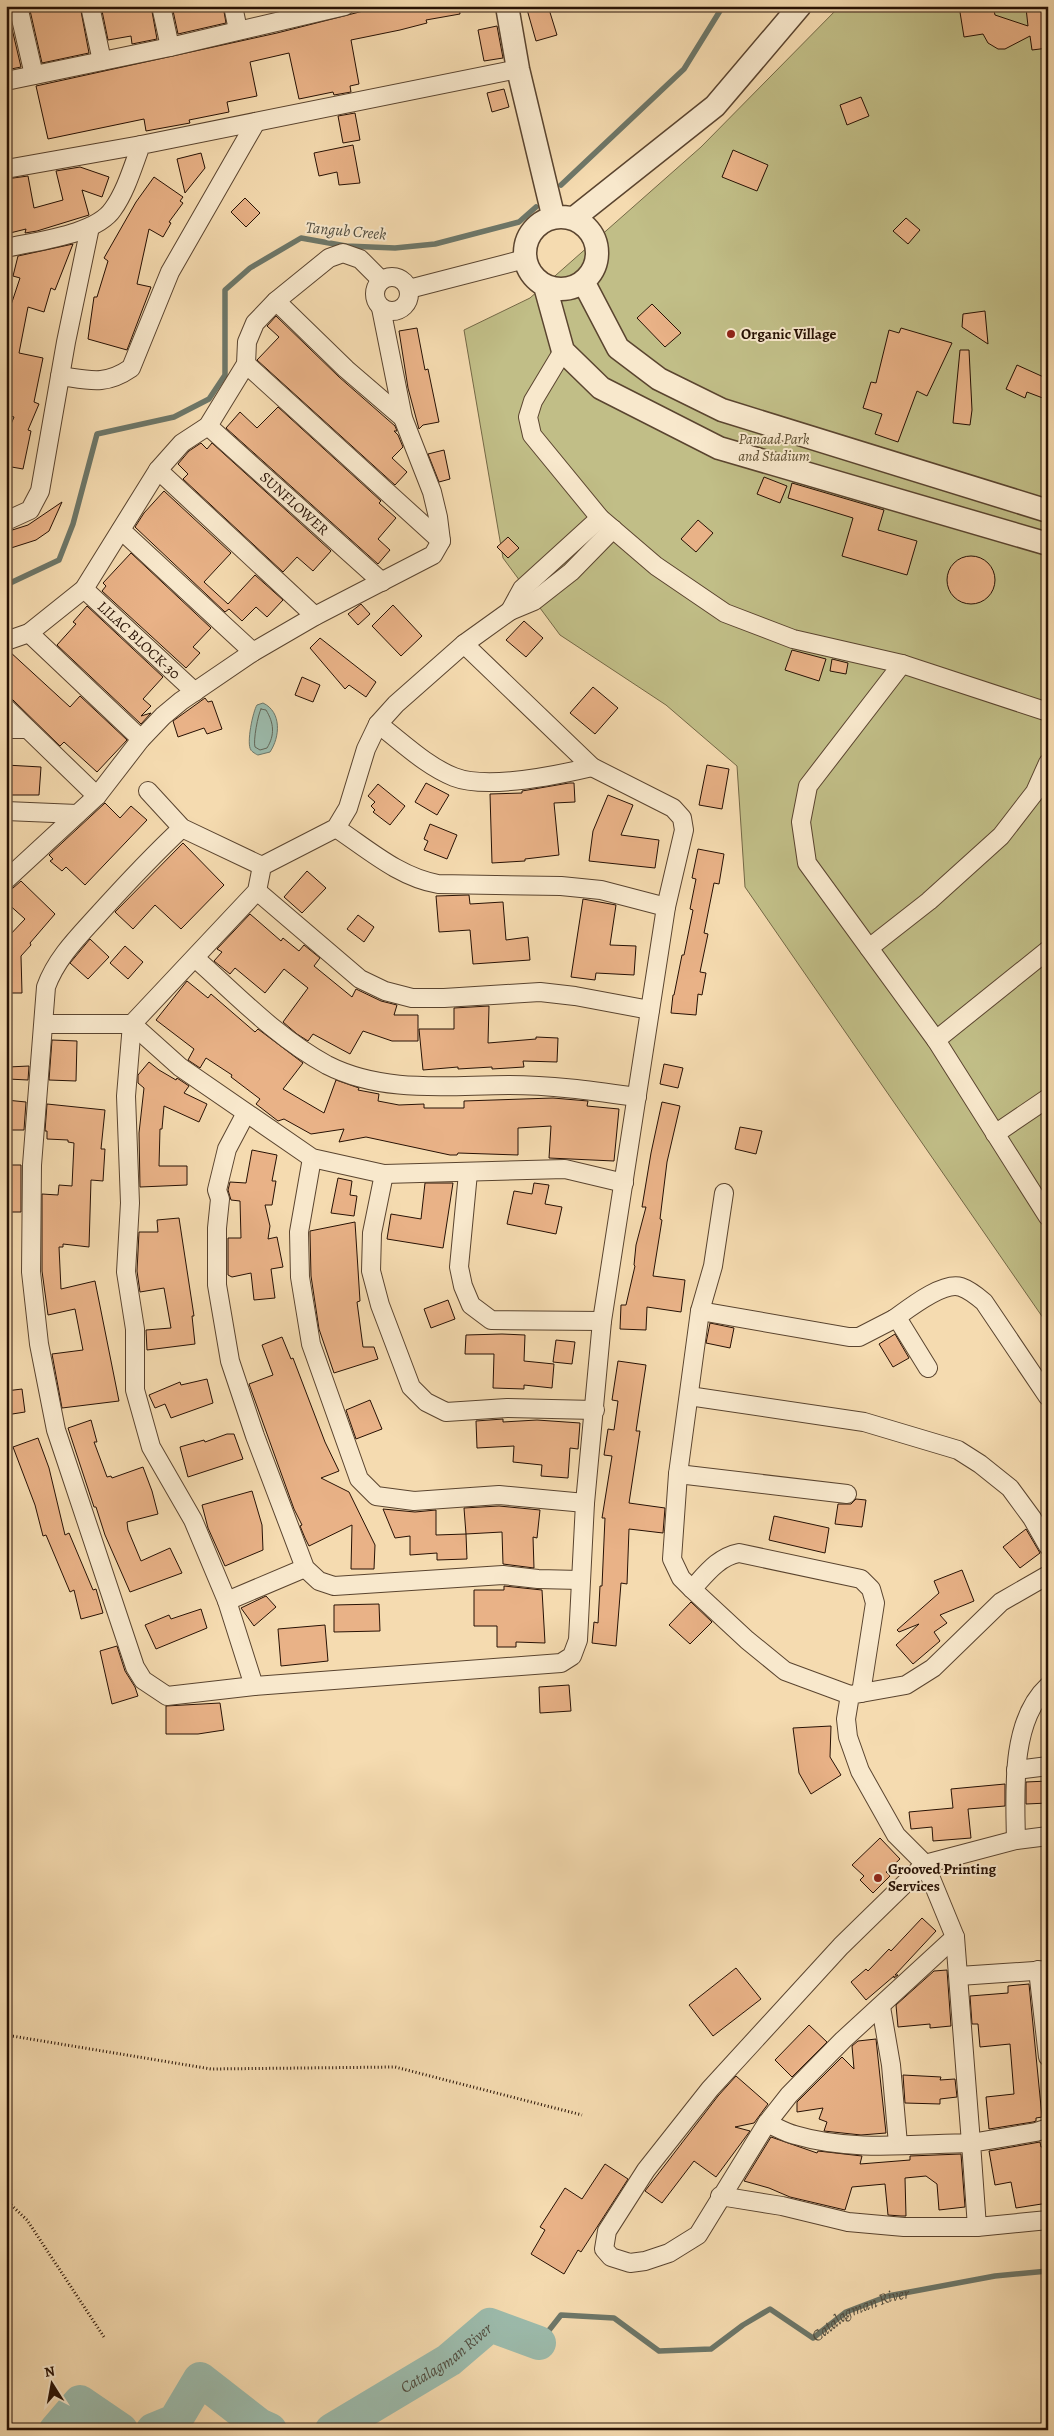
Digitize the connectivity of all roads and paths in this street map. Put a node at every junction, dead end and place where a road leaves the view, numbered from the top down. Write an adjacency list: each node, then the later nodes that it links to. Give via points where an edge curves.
1 (18, 6): 13 (street)
2 (90, 6): 11 (street)
3 (161, 6): 10 (street)
4 (233, 6): 9 (street)
5 (345, 6): 8 (street)
6 (507, 6): 12 (street)
7 (800, 6): 18 (street, via 715,106)
8 (309, 11): 9 (street)
9 (238, 30): 10 (street)
10 (170, 47): 11 (street)
11 (102, 61): 13 (street)
12 (518, 69): 15 (street); 18 (street)
13 (34, 75): 14 (street)
14 (6, 81)
15 (256, 122): 16 (street); 30 (street, via 170,272 130,368 118,377 103,381)
16 (141, 145): 17 (street); 19 (street, via 113,209)
17 (6, 169)
18 (564, 217): 21 (street, via 537,225 526,242); 23 (street, via 588,226 598,246 594,271)
19 (90, 228): 20 (street); 30 (street)
20 (6, 248)
21 (525, 259): 24 (street, via 533,276); 25 (street)
22 (381, 280): 25 (street, via 392,276 404,281); 26 (street, via 360,259 343,253 328,258); 27 (street, via 374,298)
23 (584, 283): 24 (street, via 564,290); 34 (street, via 618,348 659,380 722,410)
24 (544, 286): 28 (street)
25 (409, 289): 27 (street, via 407,302 397,311)
26 (276, 301): 29 (street, via 255,323 247,342); 31 (street, via 346,369)
27 (381, 308): 31 (street)
28 (563, 351): 36 (street, via 533,401 528,417 532,435); 39 (street, via 600,388 719,448)
29 (246, 364): 32 (street); 38 (street)
30 (60, 376): 35 (street, via 40,490 30,510)
31 (403, 418): 38 (street, via 432,492)
32 (208, 426): 33 (street, via 182,443); 40 (street, SUNFLOWER)
33 (158, 470): 37 (street); 42 (street)
34 (1048, 511)
35 (6, 521)
36 (606, 524): 45 (street, via 571,572 534,601 510,611); 47 (street, via 656,566 725,613 792,639)
37 (121, 530): 41 (street); 46 (street)
38 (441, 541): 40 (street, via 433,555)
39 (1048, 544)
40 (382, 582): 42 (street)
41 (84, 589): 43 (street); 48 (street, LILAC BLOCK-30)
42 (315, 616): 46 (street)
43 (29, 633): 44 (street); 54 (street)
44 (6, 641)
45 (464, 644): 51 (street); 56 (street)
46 (253, 652): 48 (street)
47 (902, 664): 50 (street); 67 (street, via 808,786 801,822 807,863)
48 (195, 692): 54 (street, via 164,716)
49 (6, 708): 53 (street)
50 (1048, 712)
51 (378, 724): 56 (street, via 424,759 455,777 478,781 545,778); 62 (street, via 366,749 348,808)
52 (6, 729): 53 (street)
53 (27, 729): 58 (street)
54 (141, 740): 58 (street)
55 (1048, 763): 67 (street, via 1035,792 1001,836 929,901)
56 (592, 766): 66 (street, via 673,808 682,818 684,830)
57 (148, 791): 61 (street)
58 (97, 796): 60 (street)
59 (6, 810): 60 (street)
60 (77, 814): 64 (street)
61 (182, 828): 63 (street); 71 (street, via 140,868 52,970 46,987)
62 (336, 828): 63 (street); 66 (street, via 403,874 422,881 593,889)
63 (262, 866): 65 (street)
64 (6, 880)
65 (257, 891): 69 (street); 70 (street, via 360,979 385,991 412,998 540,992)
66 (666, 907): 70 (street)
67 (869, 948): 73 (street)
68 (1048, 950): 73 (street)
69 (195, 958): 72 (street); 74 (street, via 294,1045 329,1066 369,1080 418,1087 563,1086)
70 (650, 1010): 74 (street)
71 (44, 1024): 72 (street); 100 (street, via 32,1166 31,1272 39,1344 56,1430 135,1667 143,1680 167,1696)
72 (132, 1024): 76 (street, via 180,1067); 99 (street, via 126,1096 130,1203 126,1272 135,1329 135,1390 151,1447 193,1520)
73 (936, 1040): 77 (street)
74 (637, 1097): 81 (street)
75 (1048, 1098): 77 (street)
76 (246, 1113): 78 (street); 95 (street, via 227,1149 218,1190 217,1285 230,1361)
77 (995, 1134): 83 (street)
78 (312, 1158): 80 (street); 93 (street, via 299,1232 300,1276 311,1344 359,1478 376,1496 414,1501 499,1495)
79 (468, 1172): 80 (street); 81 (street, via 565,1170); 86 (street, via 459,1267 472,1305 492,1320)
80 (384, 1174): 90 (street, via 372,1233 371,1271 380,1305 411,1387 426,1402 446,1412 507,1408)
81 (624, 1183): 86 (street)
82 (724, 1194): 84 (street, via 713,1266)
83 (1048, 1217)
84 (700, 1311): 85 (street, via 858,1338); 88 (street)
85 (894, 1319): 87 (street); 89 (street, via 928,1295 950,1286 972,1292 984,1302)
86 (602, 1321): 90 (street)
87 (928, 1368)
88 (689, 1396): 91 (street); 94 (street, via 864,1422 958,1450 1010,1488)
89 (1048, 1397)
90 (595, 1410): 93 (street)
91 (678, 1474): 92 (street); 98 (street, via 672,1559)
92 (847, 1494)
93 (585, 1503): 97 (street)
94 (1048, 1546)
95 (305, 1568): 97 (street, via 319,1581 334,1586 503,1575); 99 (street)
96 (1048, 1575): 102 (street, via 1001,1602 933,1668 906,1685)
97 (580, 1580): 100 (street, via 578,1640 572,1656 561,1663)
98 (692, 1589): 102 (street, via 784,1671); 102 (street, via 727,1555 739,1553 861,1579 872,1589 875,1603)
99 (227, 1601): 100 (street)
100 (254, 1686)
101 (1048, 1686): 104 (street, via 1027,1714)
102 (855, 1694): 107 (street, via 846,1719 848,1737 860,1772 896,1835)
103 (1048, 1766): 104 (street)
104 (1016, 1770): 106 (street)
105 (1048, 1836): 106 (street)
106 (1016, 1840): 107 (street)
107 (925, 1864): 108 (street); 119 (street, via 828,1959 710,2089 646,2170 607,2231 604,2249 611,2257 630,2263 669,2253 698,2235)
108 (955, 1937): 110 (street); 111 (street)
109 (1043, 1970): 110 (street); 113 (street)
110 (959, 1976): 117 (street)
111 (881, 2007): 115 (street, via 788,2095); 118 (street, via 891,2065)
112 (6, 2035): 114 (path, via 211,2069 395,2067)
113 (1048, 2057)
114 (582, 2116)
115 (767, 2123): 118 (street, via 794,2135 838,2143); 119 (street)
116 (1048, 2128): 117 (street)
117 (971, 2143): 118 (street); 122 (street)
118 (898, 2144)
119 (720, 2196): 122 (street, via 782,2206 848,2222 904,2227)
120 (6, 2200): 123 (path, via 26,2220)
121 (1048, 2220): 122 (street)
122 (977, 2227)
123 (104, 2337)

